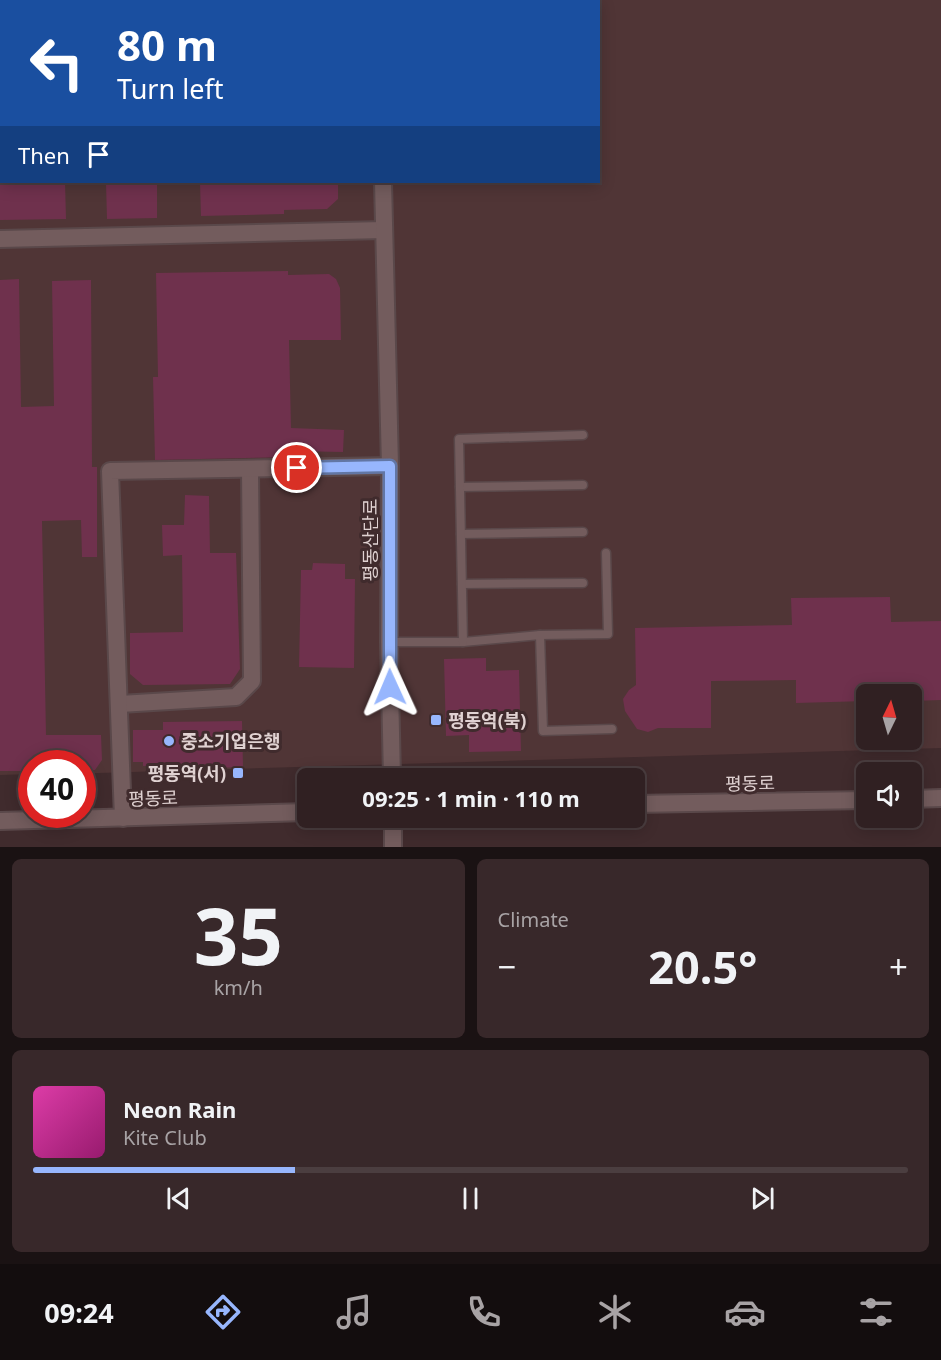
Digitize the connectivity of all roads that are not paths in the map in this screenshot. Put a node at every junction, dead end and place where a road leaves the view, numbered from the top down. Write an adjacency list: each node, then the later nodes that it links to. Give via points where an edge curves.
1 (383, 183): 2 (street, 평동산단로)
2 (384, 230): 3 (street); 5 (street, 평동산단로)
3 (0, 239)
4 (583, 435): 8 (lane, via 459,439)
5 (390, 466): 6 (street); 15 (street, 평동산단로)
6 (250, 470): 17 (street, via 252,681 236,697); 17 (street, via 110,471)
7 (583, 485): 8 (lane)
8 (460, 488): 10 (lane)
9 (583, 532): 10 (lane)
10 (461, 534): 13 (lane)
11 (606, 553): 14 (lane, via 608,634)
12 (583, 583): 13 (lane)
13 (462, 584): 16 (lane)
14 (540, 635): 16 (lane); 18 (lane, via 543,731)
15 (389, 642): 16 (lane); 19 (street, 평동산단로)
16 (463, 642)
17 (120, 704): 25 (street)
18 (612, 729)
19 (392, 768)
20 (941, 798): 21 (street)
21 (922, 799)
22 (856, 800): 23 (street, 평동로)
23 (645, 804)
24 (297, 812): 25 (street, 평동로)
25 (123, 818): 26 (street, 평동로)
26 (0, 821)
27 (393, 828): 28 (street)
28 (393, 847)

